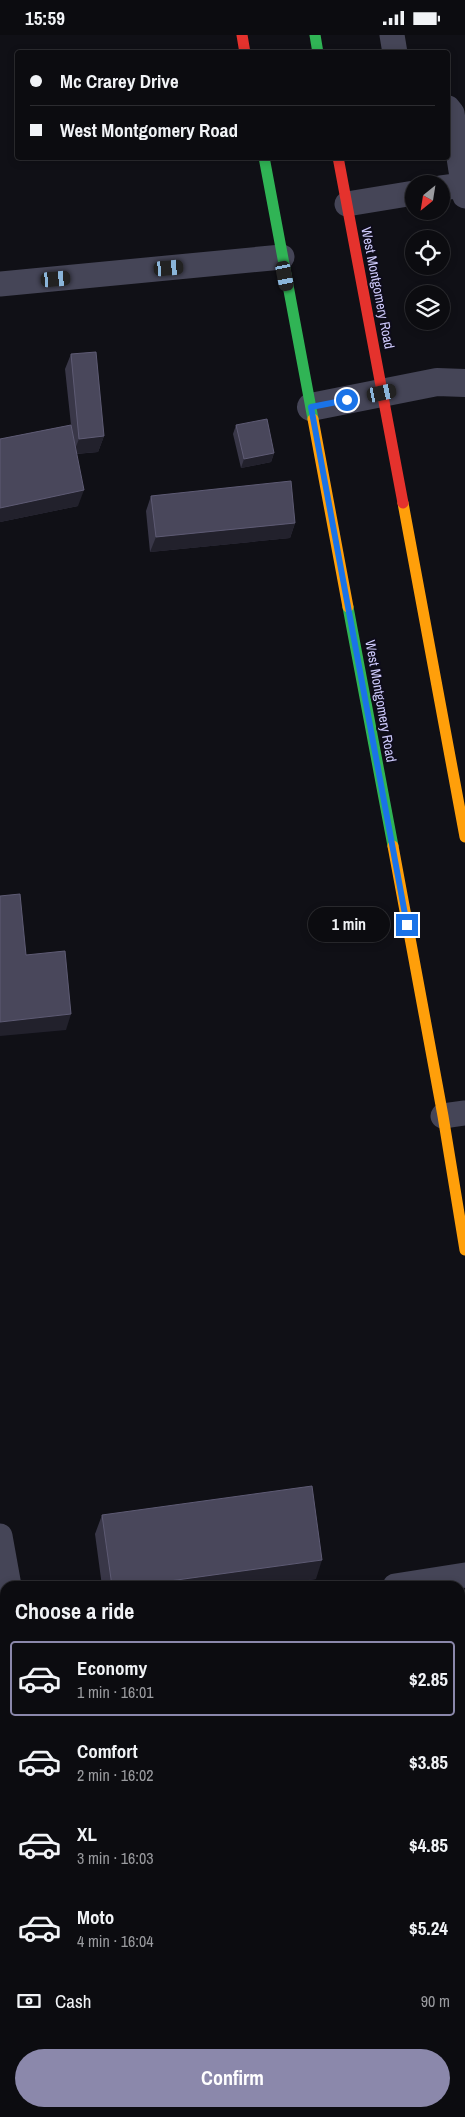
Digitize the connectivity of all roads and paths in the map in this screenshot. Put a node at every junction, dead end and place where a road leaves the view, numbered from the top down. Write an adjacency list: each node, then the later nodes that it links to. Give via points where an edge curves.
1 (242, 35): 4 (main road)
2 (315, 35): 5 (main road)
3 (392, 35): 6 (lane)
4 (244, 50)
5 (318, 50)
6 (394, 50)
7 (450, 110): 10 (lane)
8 (265, 160): 13 (main road, West Montgomery Road)
9 (339, 160): 12 (main road, West Montgomery Road)
10 (456, 190)
11 (405, 194): 12 (lane)
12 (347, 204): 16 (main road, West Montgomery Road)
13 (282, 257): 14 (lane); 17 (main road, West Montgomery Road)
14 (0, 284)
15 (465, 383): 16 (street, via 437,382)
16 (382, 393): 17 (street); 18 (main road, West Montgomery Road)
17 (311, 407): 19 (main road, West Montgomery Road)
18 (465, 837)
19 (454, 1114): 20 (main road, West Montgomery Road)
20 (465, 1250)
21 (0, 1537): 23 (lane)
22 (465, 1575): 24 (lane)
23 (9, 1581)
24 (430, 1581)

